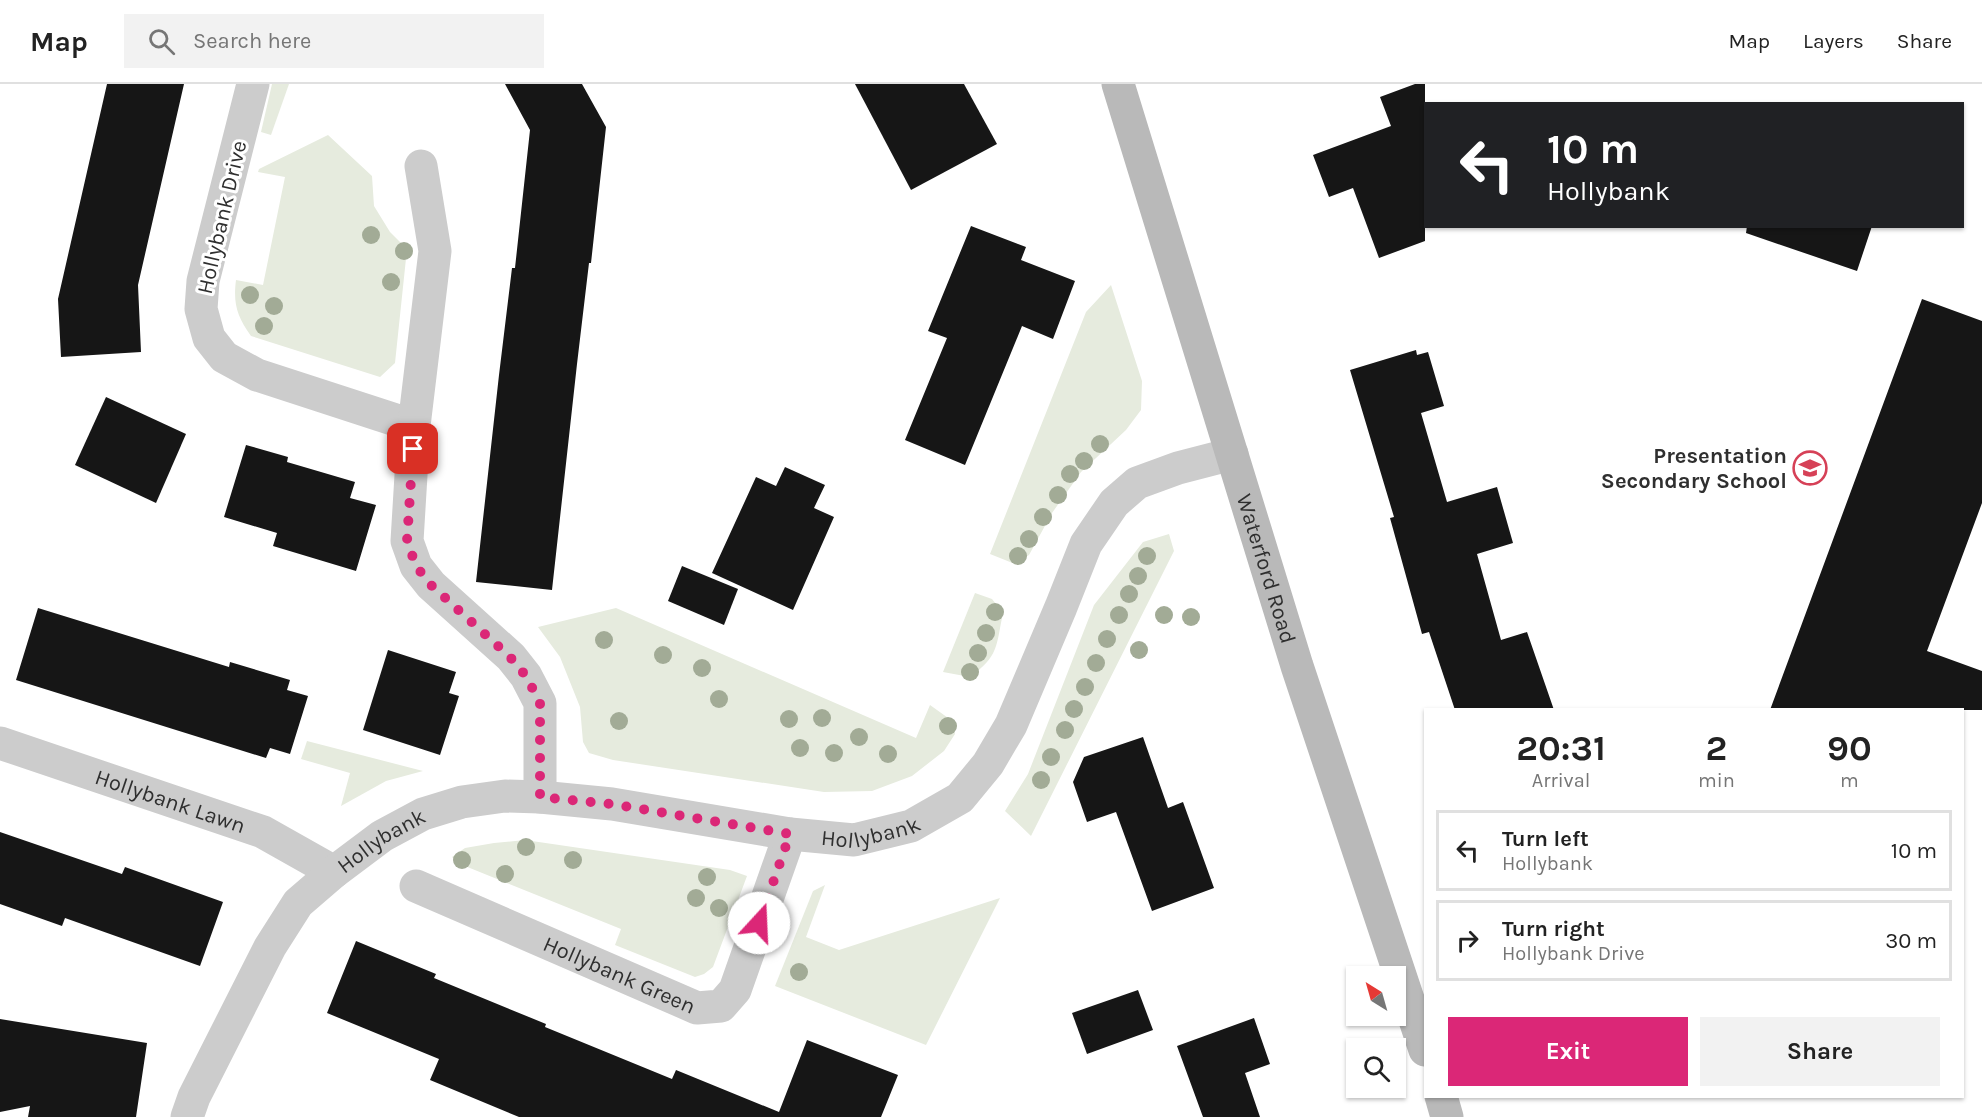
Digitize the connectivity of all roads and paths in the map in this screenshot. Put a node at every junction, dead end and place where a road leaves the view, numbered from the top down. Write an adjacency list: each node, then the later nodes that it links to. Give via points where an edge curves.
1 (253, 84): 4 (street, Hollybank Drive, via 203,281 201,309 209,338 224,357 257,375)
2 (1118, 84): 5 (main road, Waterford Road)
3 (421, 166): 4 (street, via 435,251)
4 (414, 426): 7 (street, via 407,541 416,566 431,585 526,676 540,703)
5 (1232, 454): 8 (street, Hollybank, via 1137,483 1114,503 1086,544 1011,725 988,764 960,798 911,826 854,840); 11 (main road, Waterford Road, via 1297,666)
6 (0, 743): 9 (street, Hollybank Lawn, via 263,832)
7 (540, 797): 8 (street, Hollybank, via 612,804); 9 (street, Hollybank, via 505,796 462,802 423,814 382,836)
8 (790, 834): 10 (street, Hollybank Green, via 735,990 721,1006 697,1008)
9 (334, 872): 13 (street, Hollybank, via 298,903 270,948)
10 (416, 886)
11 (1424, 1047)
12 (1442, 1098): 14 (main road)
13 (187, 1117)
14 (1447, 1117)

